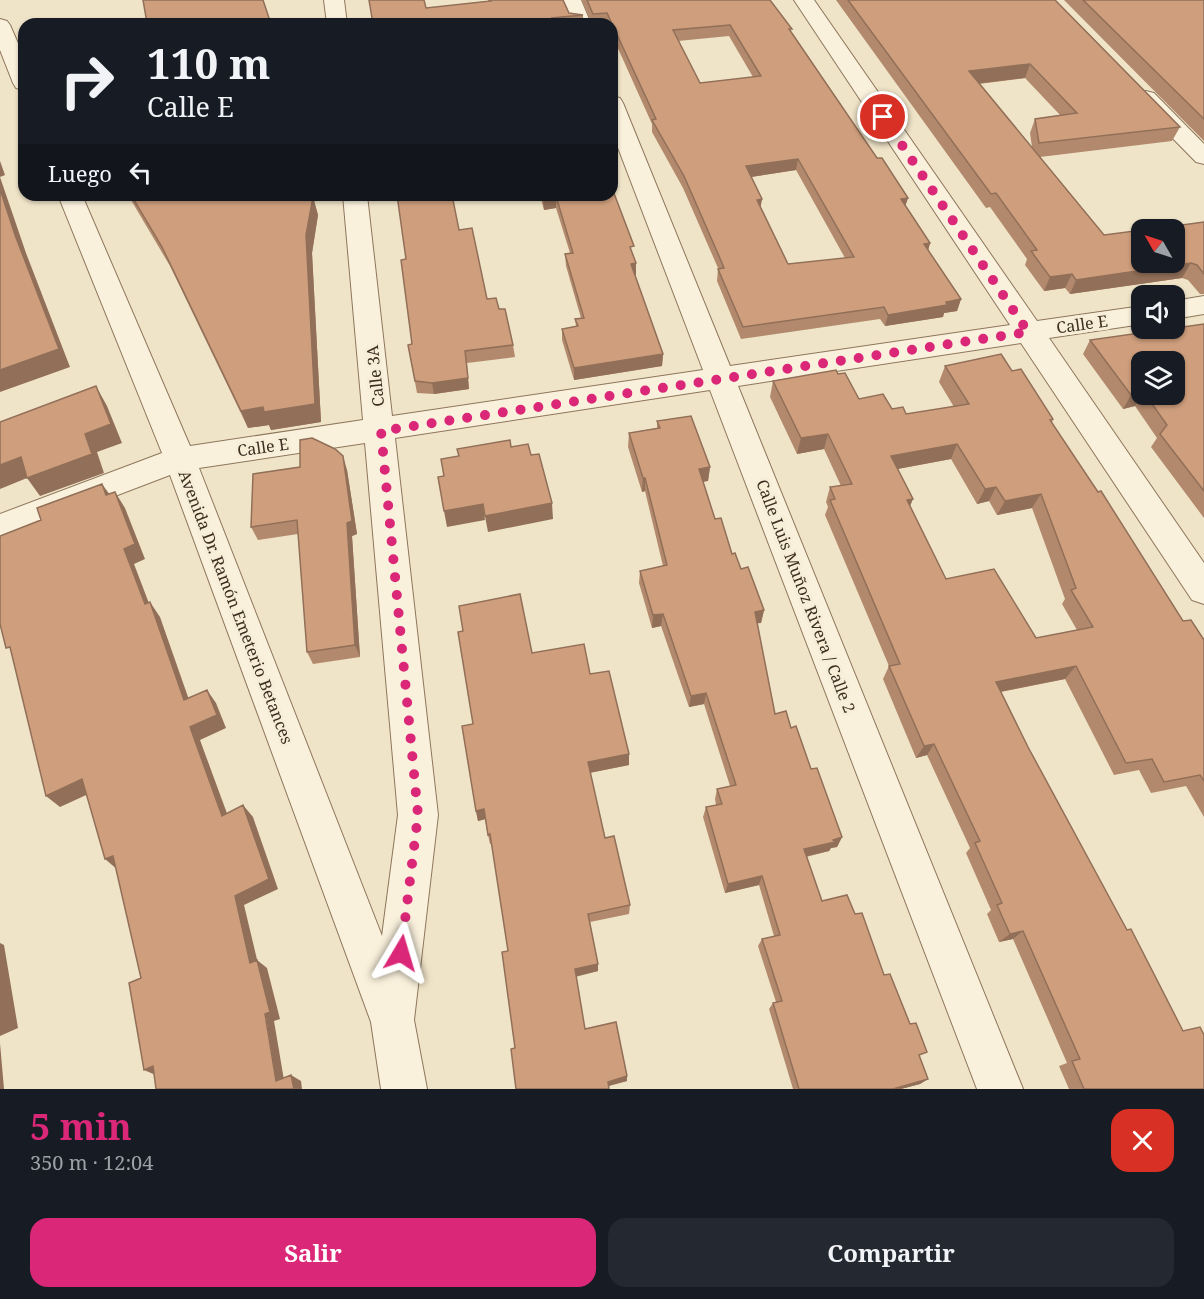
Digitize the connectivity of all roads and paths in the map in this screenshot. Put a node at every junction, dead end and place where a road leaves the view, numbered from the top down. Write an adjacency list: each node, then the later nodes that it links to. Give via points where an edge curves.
1 (334, 0): 4 (street)
2 (571, 0): 5 (street)
3 (804, 0): 16 (street)
4 (336, 18)
5 (578, 18)
6 (0, 25): 7 (street)
7 (18, 68)
8 (1131, 83): 10 (street)
9 (618, 118): 17 (street, Calle Luis Muñoz Rivera / Calle 2)
10 (1204, 157)
11 (72, 201): 19 (street, Avenida Dr. Ramón Emeterio Betances)
12 (356, 201): 18 (street, Calle 3A)
13 (1204, 305): 14 (street)
14 (1185, 308)
15 (1131, 317): 16 (street, Calle E)
16 (1028, 332): 17 (street, Calle E); 21 (street)
17 (720, 378): 18 (street, Calle E); 24 (street, Calle Luis Muñoz Rivera / Calle 2)
18 (381, 431): 19 (street, Calle E); 22 (street, Calle 3A, via 418,815)
19 (180, 459): 20 (street, Calle E); 22 (street, Avenida Dr. Ramón Emeterio Betances)
20 (0, 527)
21 (1204, 590)
22 (393, 1022): 23 (street)
23 (405, 1089)
24 (1000, 1089)

